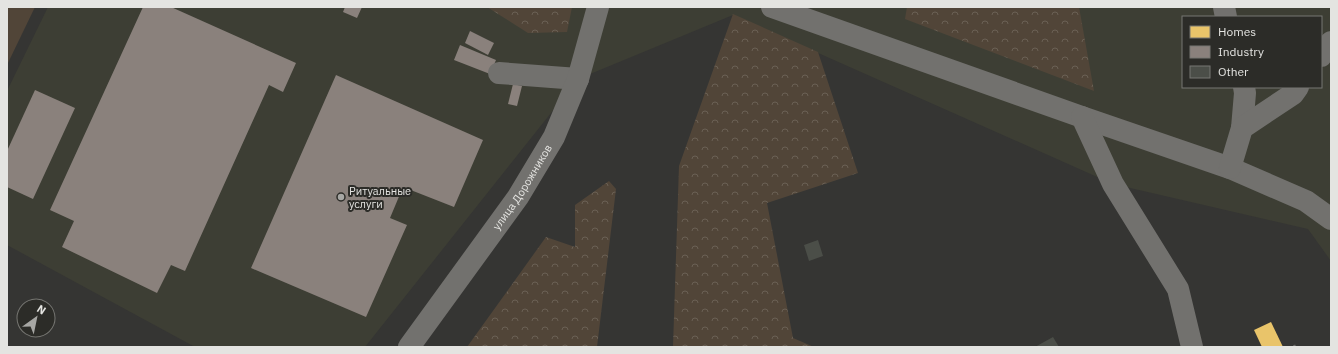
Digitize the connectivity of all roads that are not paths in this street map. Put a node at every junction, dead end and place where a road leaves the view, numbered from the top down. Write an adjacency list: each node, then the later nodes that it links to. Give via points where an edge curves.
1 (598, 7): 6 (street, улица Дорожников)
2 (772, 7): 9 (street)
3 (1331, 42): 4 (street)
4 (1322, 55)
5 (499, 74): 6 (street)
6 (578, 79): 13 (street, улица Дорожников, via 554,137 518,197)
7 (1244, 88): 10 (street)
8 (1297, 88): 10 (street, via 1293,94)
9 (1082, 117): 11 (street); 14 (street, via 1113,184 1178,289)
10 (1242, 128): 11 (street)
11 (1230, 168): 12 (street, via 1306,201)
12 (1331, 219)
13 (409, 347)
14 (1192, 347)

